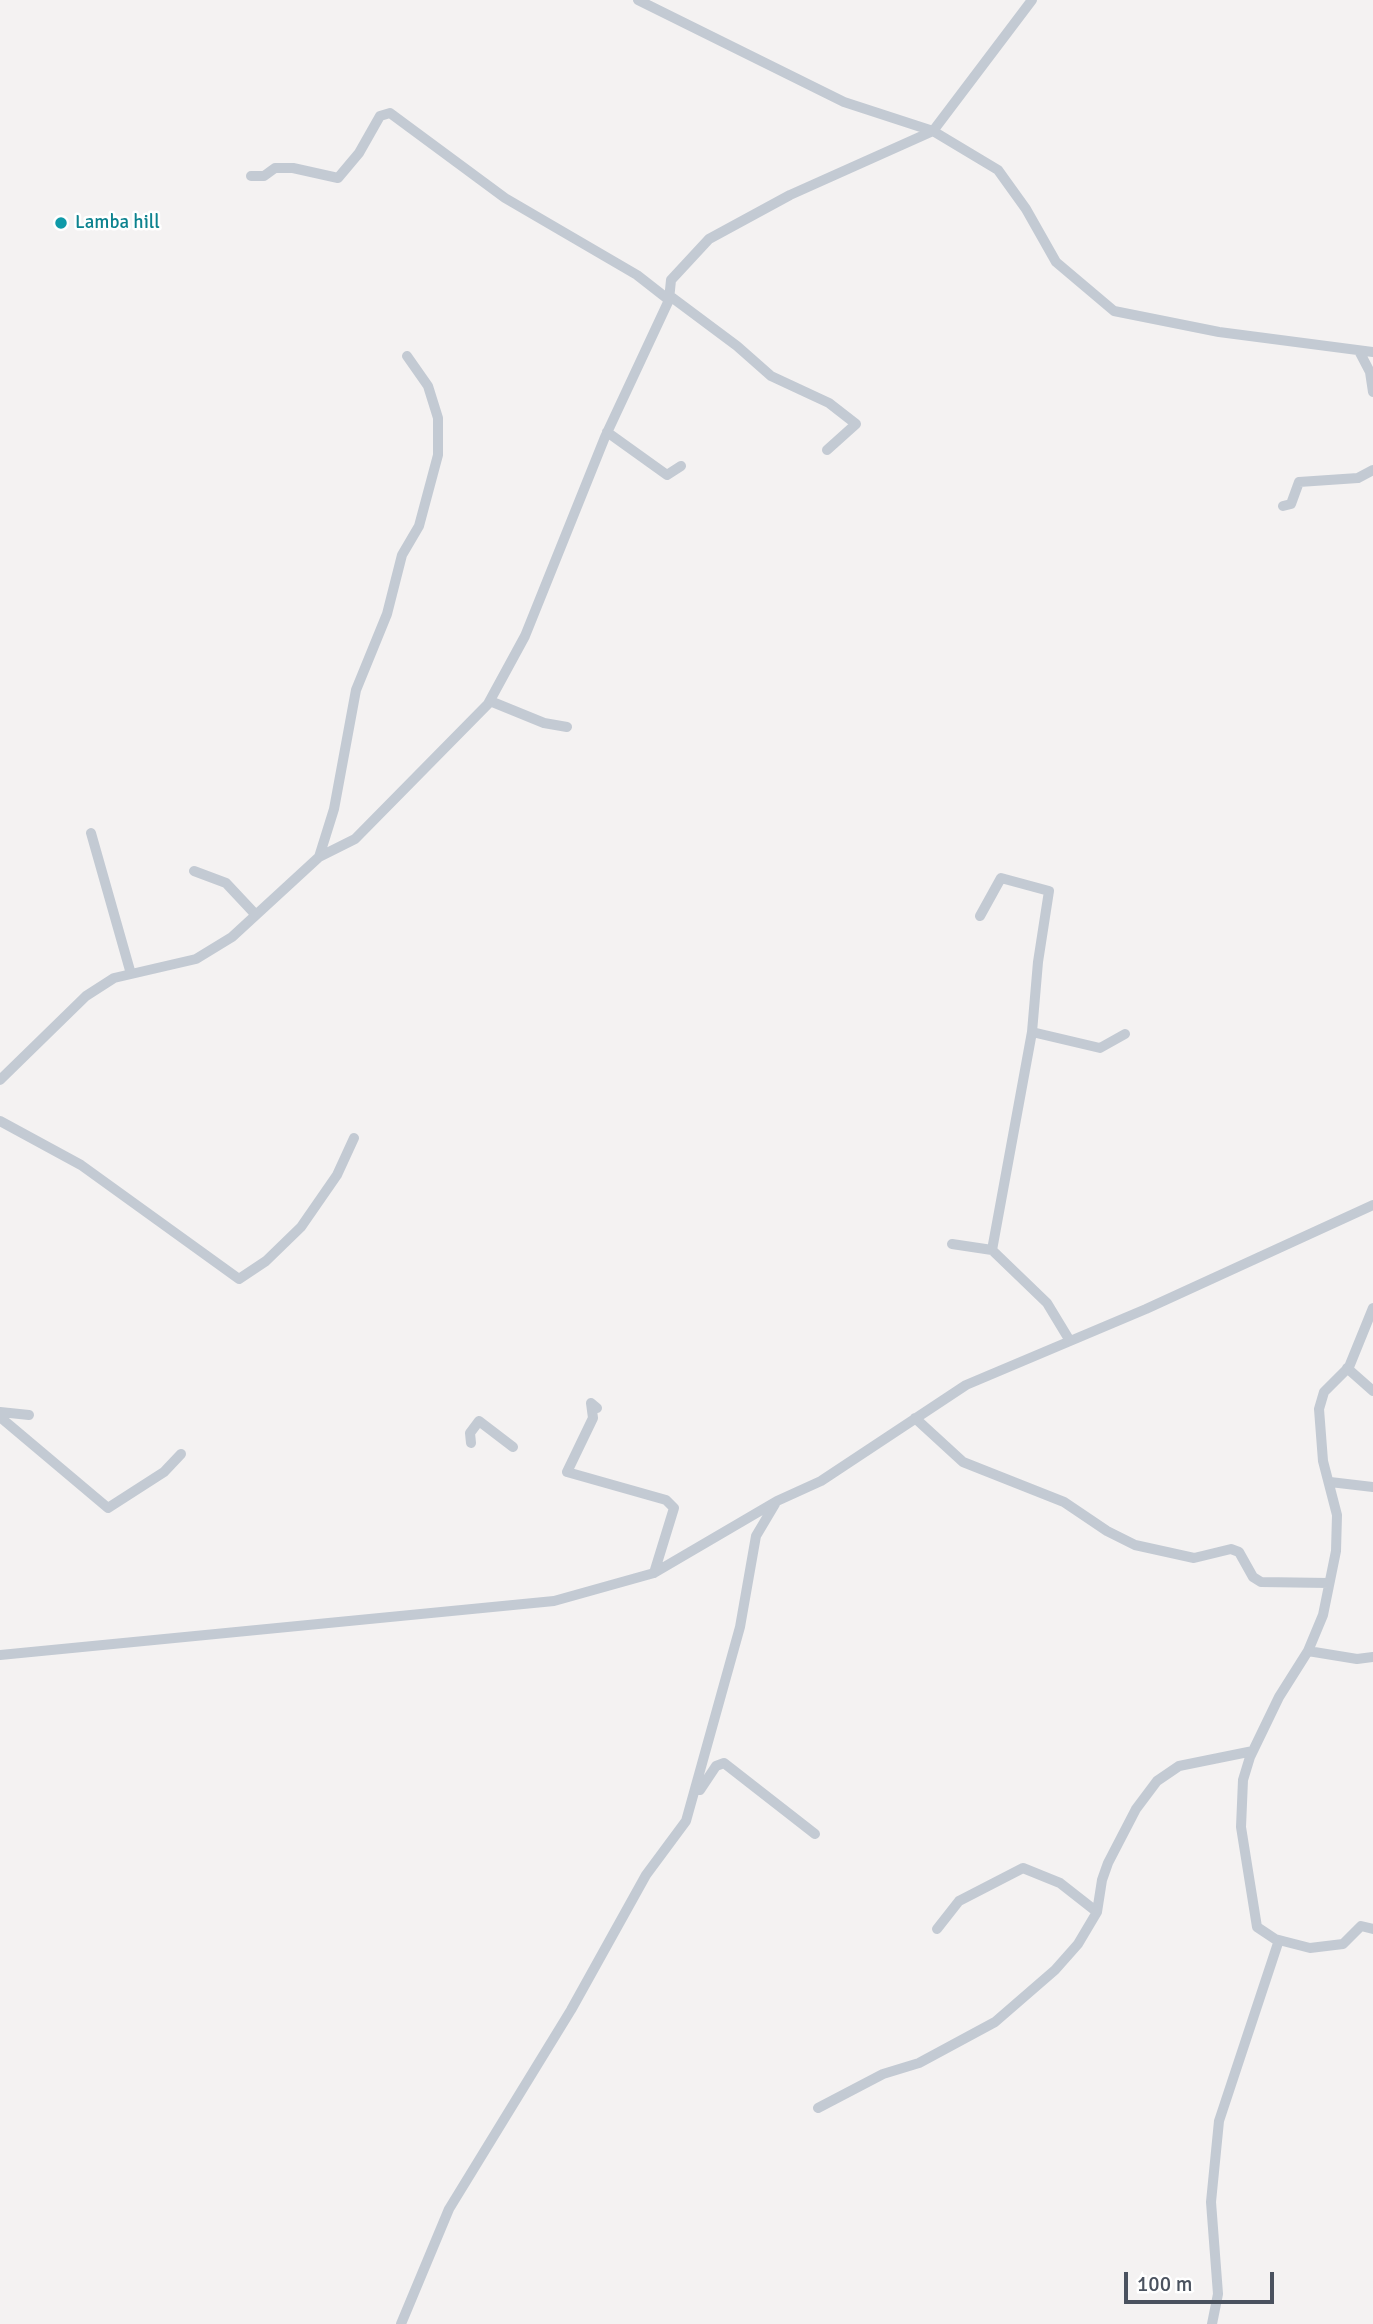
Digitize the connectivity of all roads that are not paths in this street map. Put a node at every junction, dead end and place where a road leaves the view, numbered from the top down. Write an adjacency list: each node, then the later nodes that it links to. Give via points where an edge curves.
1 (638, 0): 3 (street, via 844,102)
2 (1032, 0): 3 (street)
3 (933, 131): 5 (street, via 790,195 709,239 671,280); 6 (street, via 998,170 1056,262 1114,311 1219,332)
4 (251, 176): 5 (street, via 293,168 338,178 380,116 390,113 505,198)
5 (669, 298): 10 (street); 11 (street, via 771,376 829,403 856,424)
6 (1359, 351): 7 (street); 9 (street, via 1370,372)
7 (1373, 352)
8 (407, 356): 18 (street, via 428,387 438,418 438,455 419,526 402,555 387,614 356,690 334,808)
9 (1373, 392)
10 (607, 432): 12 (street, via 667,475); 15 (street, via 524,636)
11 (827, 450)
12 (681, 466)
13 (1373, 470): 14 (street, via 1358,478 1299,482 1291,504)
14 (1283, 506)
15 (490, 701): 16 (street, via 544,723); 18 (street, via 355,839)
16 (567, 727)
17 (92, 833): 22 (street)
18 (319, 857): 20 (street)
19 (194, 871): 20 (street, via 226,883)
20 (256, 915): 22 (street, via 232,937 196,959)
21 (980, 916): 23 (street, via 1001,878 1049,891)
22 (131, 974): 25 (street, via 114,978 86,996)
23 (1032, 1032): 24 (street, via 1100,1048); 30 (street)
24 (1125, 1034)
25 (0, 1080)
26 (0, 1121): 27 (street, via 81,1165 239,1279 266,1261 301,1227 337,1175)
27 (354, 1138)
28 (1373, 1205): 32 (street)
29 (952, 1244): 30 (street)
30 (992, 1250): 32 (street, via 1047,1303)
31 (1373, 1308): 33 (street)
32 (1070, 1341): 38 (street, via 966,1384)
33 (1347, 1368): 34 (street); 42 (street, via 1324,1392 1319,1409 1323,1461)
34 (1373, 1391)
35 (597, 1408): 45 (street, via 592,1403 593,1418 566,1472 666,1500 674,1508)
36 (0, 1414): 37 (street); 41 (street, via 108,1508 164,1472)
37 (29, 1415)
38 (915, 1418): 44 (street, via 821,1481); 46 (street, via 963,1462 1065,1502 1135,1545 1194,1558 1231,1549 1239,1552 1252,1577 1261,1581)
39 (471, 1443): 40 (street, via 470,1433 479,1421)
40 (513, 1447)
41 (181, 1454)
42 (1330, 1482): 43 (street); 46 (street, via 1337,1516)
43 (1373, 1487)
44 (777, 1501): 45 (street); 51 (street, via 756,1536 740,1627)
45 (654, 1573): 48 (street, via 554,1601)
46 (1329, 1583): 47 (street, via 1324,1615)
47 (1308, 1651): 49 (street); 50 (street)
48 (0, 1655)
49 (1373, 1657)
50 (1253, 1751): 53 (street, via 1179,1766 1157,1781 1136,1809 1108,1863); 56 (street, via 1243,1780 1241,1827 1257,1927)
51 (686, 1821): 52 (street, via 704,1780 724,1763); 58 (street, via 646,1875 571,2010 449,2209)
52 (815, 1834)
53 (1097, 1912): 54 (street, via 1059,1883 1023,1868 959,1901); 57 (street, via 1055,1970 995,2022 919,2063 883,2074)
54 (936, 1929)
55 (1373, 1929): 56 (street, via 1361,1926 1343,1944 1326,1948)
56 (1279, 1940): 59 (street, via 1219,2121 1211,2202 1218,2294)
57 (818, 2108)
58 (401, 2324)
59 (1212, 2324)

